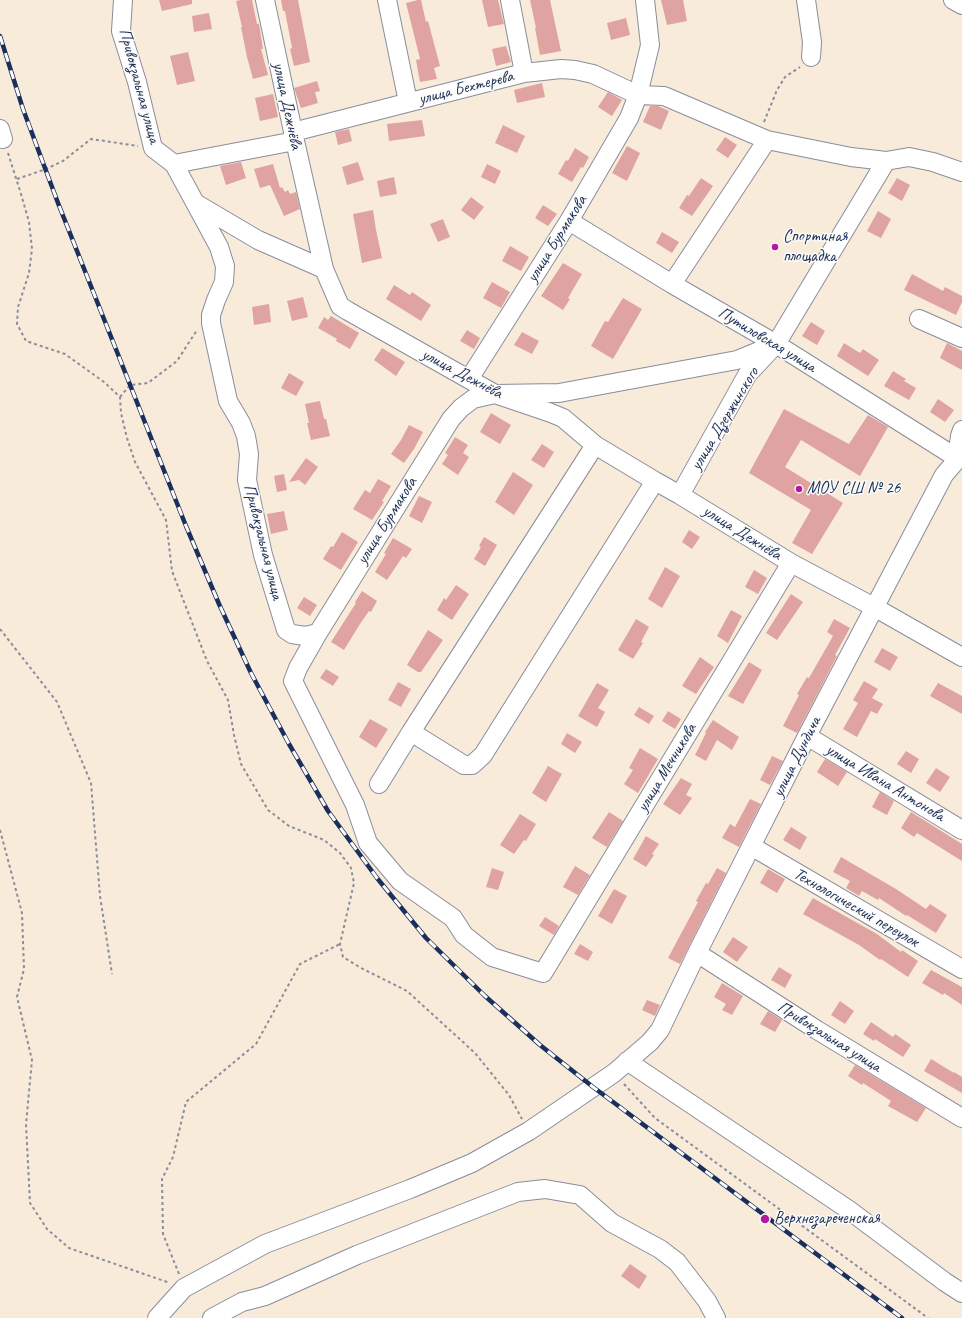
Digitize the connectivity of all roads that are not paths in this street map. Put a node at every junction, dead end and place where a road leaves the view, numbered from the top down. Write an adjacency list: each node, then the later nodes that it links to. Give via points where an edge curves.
1 (123, 0): 16 (street, Привокзальная улица, via 121,31 153,148)
2 (265, 0): 13 (street, улица Дежнёва)
3 (388, 0): 12 (street)
4 (510, 0): 10 (street)
5 (645, 0): 11 (street, улица Бурмакова, via 650,44)
6 (806, 0): 9 (street, via 812,42)
7 (954, 0): 8 (street)
8 (962, 5)
9 (811, 57)
10 (524, 73): 11 (street, улица Бехтерева, via 575,70 592,74); 12 (street, улица Бехтерева)
11 (638, 95): 14 (street, via 664,96); 19 (street, улица Бурмакова, via 629,118)
12 (408, 102): 13 (street, улица Бехтерева)
13 (294, 137): 16 (street, улица Бехтерева); 20 (street, улица Дежнёва)
14 (763, 138): 15 (street, via 851,157); 21 (street)
15 (886, 161): 17 (street, via 909,157); 24 (street, улица Дзержинского)
16 (174, 164): 18 (street, Привокзальная улица)
17 (962, 172)
18 (196, 204): 20 (street, via 258,240); 34 (street, Привокзальная улица, via 220,247 225,266 224,282 210,315 211,323 228,401 246,436 250,454 247,480 263,555 286,630 292,634 305,636)
19 (569, 221): 21 (street, Путиловская улица); 25 (street, улица Бурмакова)
20 (324, 270): 25 (street, улица Дежнёва, via 340,306)
21 (672, 284): 24 (street, Путиловская улица)
22 (919, 319): 23 (street)
23 (962, 338)
24 (776, 344): 26 (street, улица Бурмакова, via 737,360 559,393); 29 (street, Путиловская улица); 31 (street, улица Дзержинского, via 747,375)
25 (469, 379): 26 (street, улица Дежнёва)
26 (494, 394): 28 (street, улица Дежнёва, via 563,418); 34 (street, улица Бурмакова, via 473,399 451,419)
27 (962, 430): 29 (street, улица Дундича)
28 (594, 445): 30 (street, улица Дежнёва); 37 (street)
29 (959, 456): 33 (street, улица Дундича, via 944,475)
30 (655, 481): 31 (street, улица Дежнёва); 37 (street, via 482,755 472,765 464,765)
31 (680, 495): 32 (street, улица Дежнёва)
32 (791, 563): 33 (street, улица Дежнёва); 36 (street, улица Мечникова, via 543,973 492,956 464,934 453,918 400,881 368,843 355,805 293,681)
33 (874, 607): 35 (street, улица Дежнёва); 38 (street, улица Дундича)
34 (318, 633): 36 (street, улица Бурмакова)
35 (962, 657)
36 (298, 668)
37 (410, 732): 39 (street)
38 (807, 736): 40 (street, улица Ивана Антонова); 41 (street, улица Дундича)
39 (379, 784)
40 (962, 830)
41 (751, 846): 42 (street, улица Дундича); 43 (street, Технологический переулок)
42 (697, 953): 44 (street, улица Дундича, via 660,1030); 45 (street, Привокзальная улица)
43 (962, 970)
44 (628, 1061): 46 (street, via 849,1210); 47 (street, улица Дундича, via 529,1131 472,1163 265,1244 184,1288)
45 (962, 1118)
46 (962, 1293)
47 (156, 1318)
48 (212, 1318): 49 (street, via 242,1302 265,1296 356,1255 518,1192 545,1190 580,1195 612,1223 660,1249 677,1262 707,1301)
49 (716, 1318)

